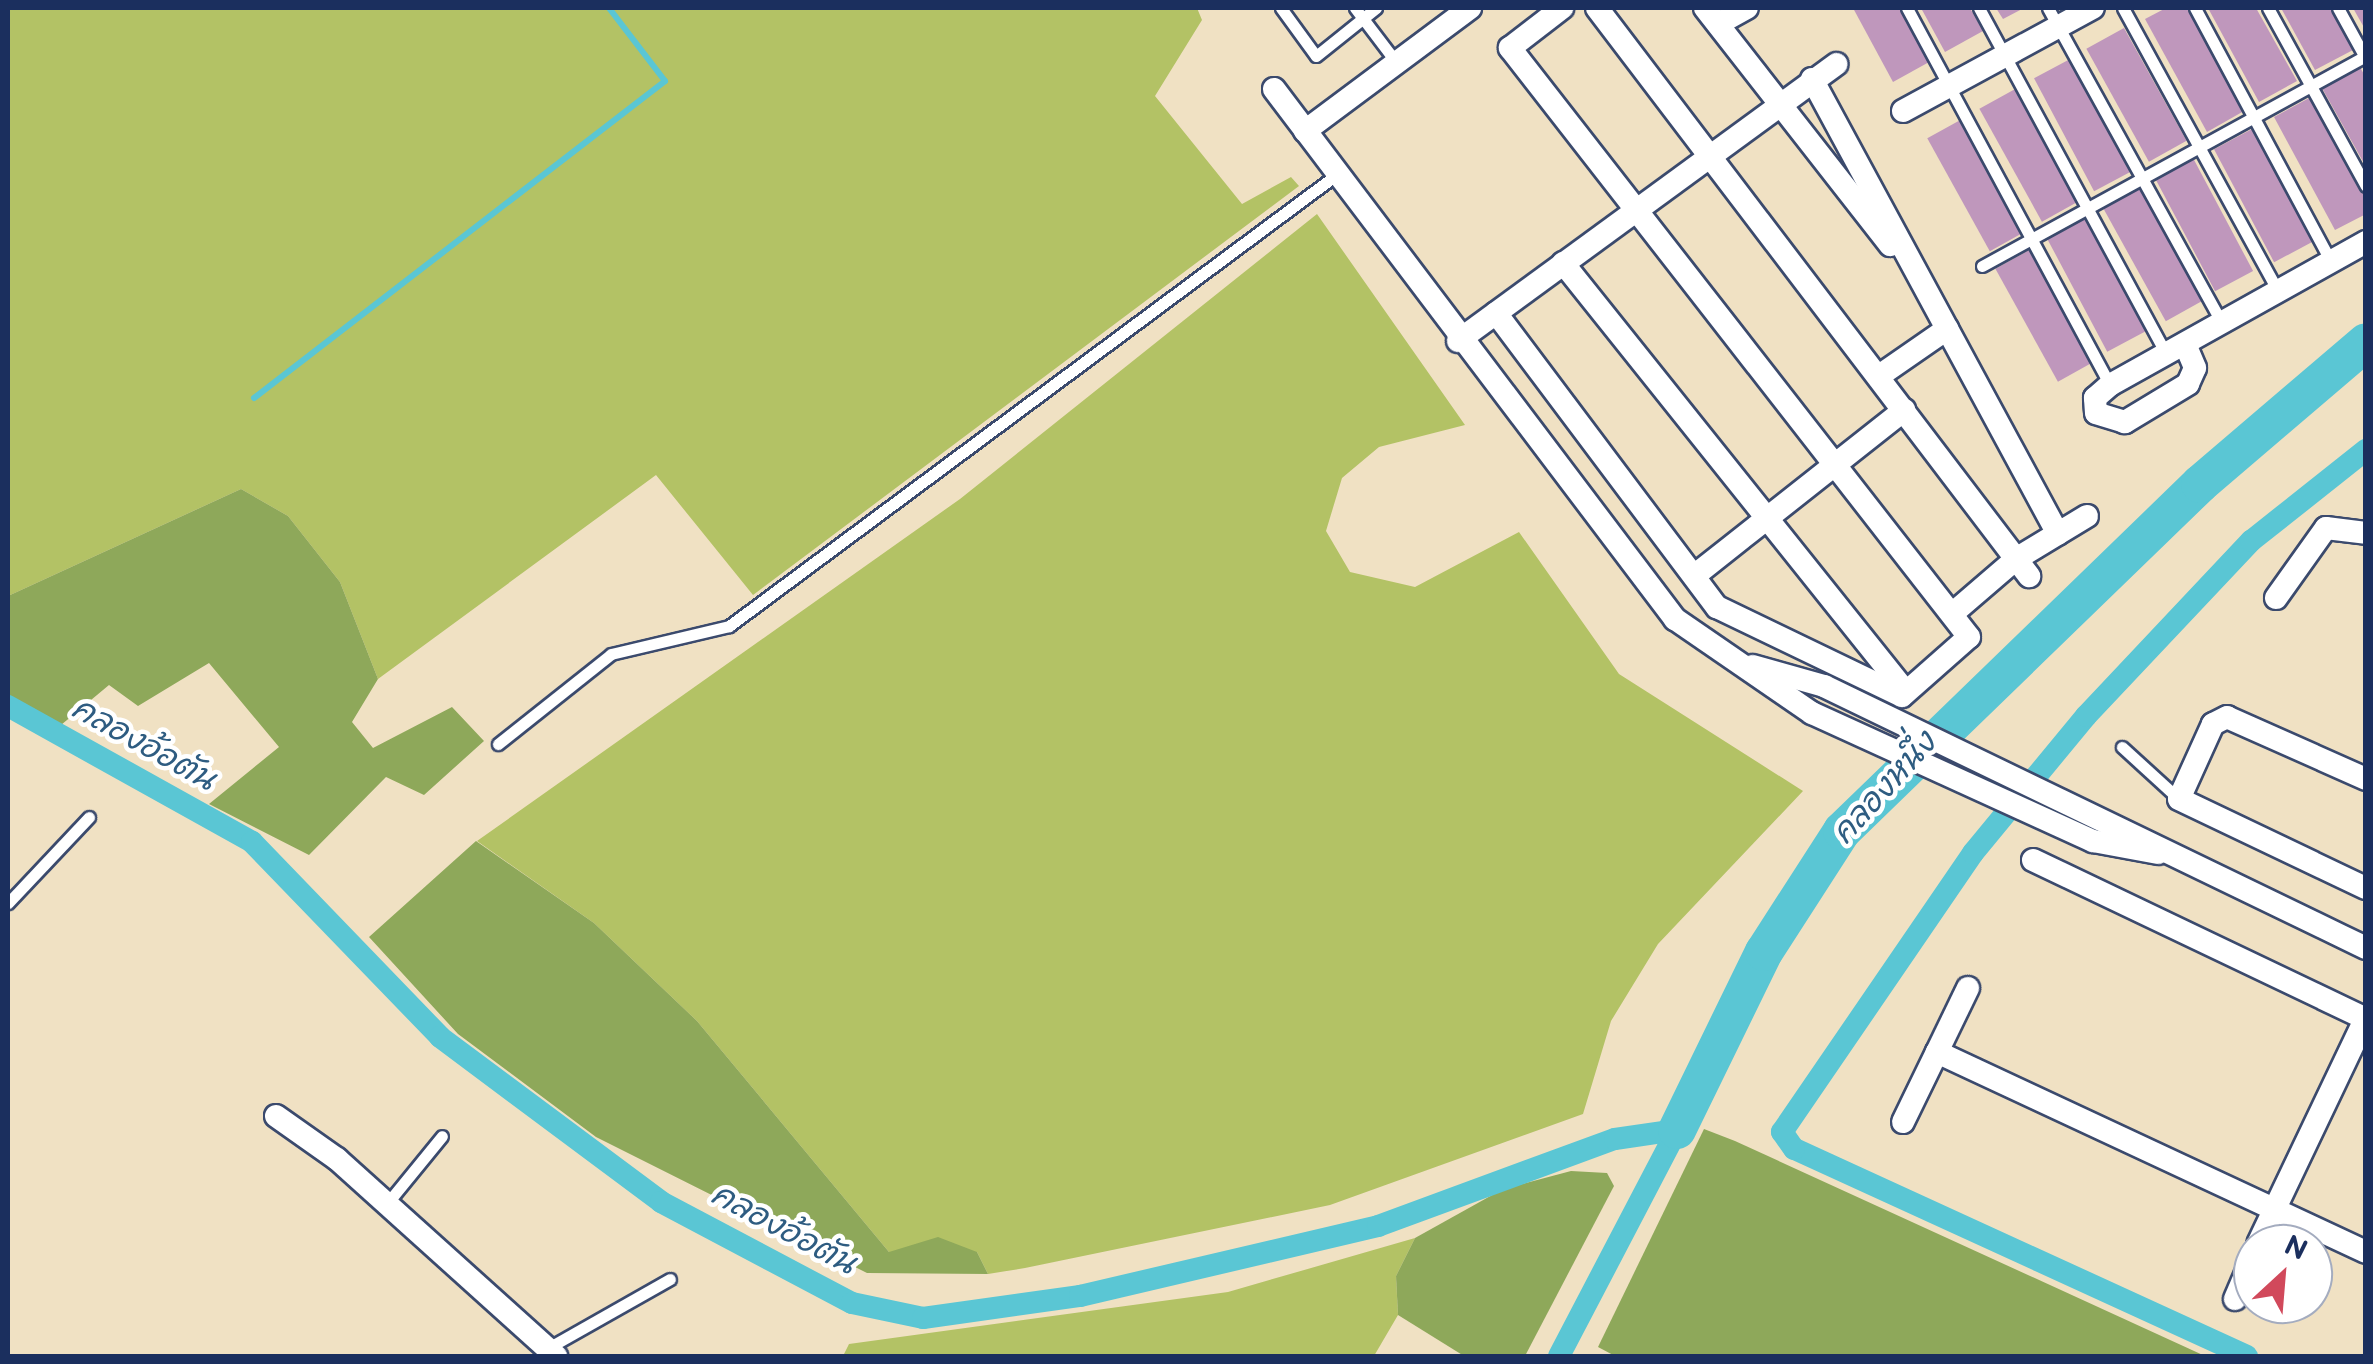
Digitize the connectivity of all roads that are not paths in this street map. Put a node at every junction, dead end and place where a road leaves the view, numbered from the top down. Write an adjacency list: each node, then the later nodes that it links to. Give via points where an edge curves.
1 (1281, 8): 14 (lane, via 1316,56)
2 (1376, 8): 14 (lane)
3 (1470, 8): 19 (street)
4 (1562, 8): 35 (street, via 1510,48)
5 (1597, 8): 30 (street)
6 (1748, 8): 15 (street)
7 (1907, 8): 22 (lane)
8 (1979, 8): 17 (lane)
9 (2093, 8): 16 (street)
10 (2123, 8): 29 (lane)
11 (2195, 8): 27 (lane)
12 (2268, 8): 23 (lane)
13 (2338, 8): 18 (lane)
14 (1359, 13): 19 (lane)
15 (1712, 16): 25 (street)
16 (2053, 17): 17 (street); 32 (lane)
17 (2005, 56): 22 (street); 34 (lane)
18 (2365, 57): 23 (lane)
19 (1396, 62): 28 (street)
20 (1837, 64): 21 (street)
21 (1812, 79): 25 (street); 42 (street)
22 (1949, 86): 26 (street); 36 (lane)
23 (2310, 86): 27 (lane); 33 (lane)
24 (1274, 89): 28 (street)
25 (1776, 102): 30 (street); 42 (street)
26 (1903, 112)
27 (2254, 116): 29 (lane); 38 (lane)
28 (1306, 131): 31 (street)
29 (2196, 148): 32 (lane); 41 (lane)
30 (1710, 151): 35 (street); 48 (street)
31 (1336, 174): 46 (street); 62 (lane, via 728,626 611,654)
32 (2144, 176): 34 (lane); 44 (lane)
33 (2366, 186)
34 (2089, 206): 36 (lane); 47 (lane)
35 (1636, 208): 39 (street); 51 (street)
36 (2032, 237): 40 (lane); 49 (lane)
37 (2366, 242): 38 (street)
38 (2331, 262): 41 (street)
39 (1563, 263): 43 (street); 53 (street)
40 (1982, 266)
41 (2278, 291): 44 (street)
42 (1929, 295): 45 (street)
43 (1496, 313): 46 (street); 57 (street)
44 (2222, 323): 47 (street)
45 (1948, 328): 48 (street); 54 (street)
46 (1458, 342): 60 (street, via 1647,590 1702,640)
47 (2176, 349): 49 (street); 49 (street, via 2194,377 2125,422 2096,413 2095,398)
48 (1879, 376): 50 (street)
49 (2110, 385)
50 (1904, 410): 51 (street); 56 (street)
51 (1837, 467): 53 (street); 59 (street)
52 (2087, 516): 54 (street)
53 (1767, 520): 57 (street); 61 (street)
54 (2058, 534): 56 (street)
55 (2366, 534): 58 (street, via 2326,528)
56 (2022, 567): 59 (street)
57 (1694, 576): 61 (street, via 1716,607)
58 (2276, 598)
59 (1952, 614): 61 (street, via 1970,637)
60 (1753, 666): 67 (street, via 1824,686 2102,815); 67 (street, via 1812,714 2093,840)
61 (1906, 692)
62 (498, 744)
63 (2122, 748): 65 (lane)
64 (2366, 779): 65 (street, via 2227,717 2213,724)
65 (2179, 799): 69 (street)
66 (90, 816): 70 (lane)
67 (2158, 853): 71 (street)
68 (2032, 860): 73 (street)
69 (2366, 888)
70 (8, 903)
71 (2366, 948)
72 (1968, 988): 74 (street)
73 (2365, 1019): 79 (street)
74 (1937, 1052): 76 (street); 79 (street)
75 (276, 1116): 78 (street)
76 (1903, 1122)
77 (442, 1136): 78 (lane)
78 (385, 1206): 83 (street)
79 (2273, 1209): 80 (street); 81 (street)
80 (2267, 1224)
81 (2366, 1252)
82 (670, 1279): 83 (lane)
83 (551, 1353)

